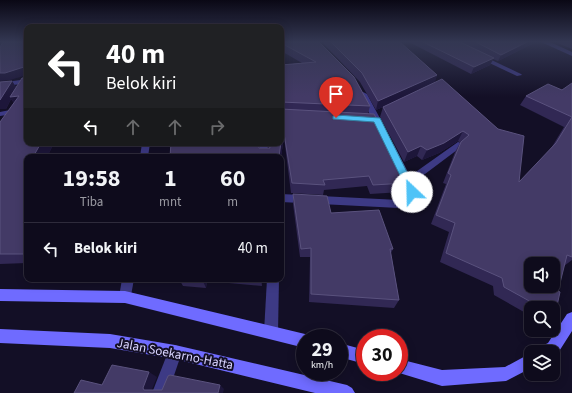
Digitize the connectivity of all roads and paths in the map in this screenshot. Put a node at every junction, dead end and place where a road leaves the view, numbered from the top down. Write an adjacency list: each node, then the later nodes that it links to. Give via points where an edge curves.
1 (489, 60): 2 (street)
2 (518, 75)
3 (24, 83): 5 (street)
4 (357, 84): 9 (street)
5 (0, 85)
6 (0, 114): 7 (street, via 12,109)
7 (3, 122)
8 (458, 145): 9 (street)
9 (408, 182): 10 (street, via 412,192 410,200 399,204)
10 (284, 198)
11 (128, 282): 14 (street)
12 (272, 282): 16 (street)
13 (0, 295): 14 (main road)
14 (125, 297): 16 (main road)
15 (572, 319): 19 (main road)
16 (271, 332): 18 (main road)
17 (0, 336): 20 (main road, Jalan Soekarno-Hatta, via 110,341)
18 (296, 339)
19 (555, 345)
20 (175, 352): 23 (street); 24 (main road, Jalan Soekarno-Hatta)
21 (524, 364): 22 (main road, via 506,374 442,378)
22 (408, 369)
23 (160, 393)
24 (347, 393)

